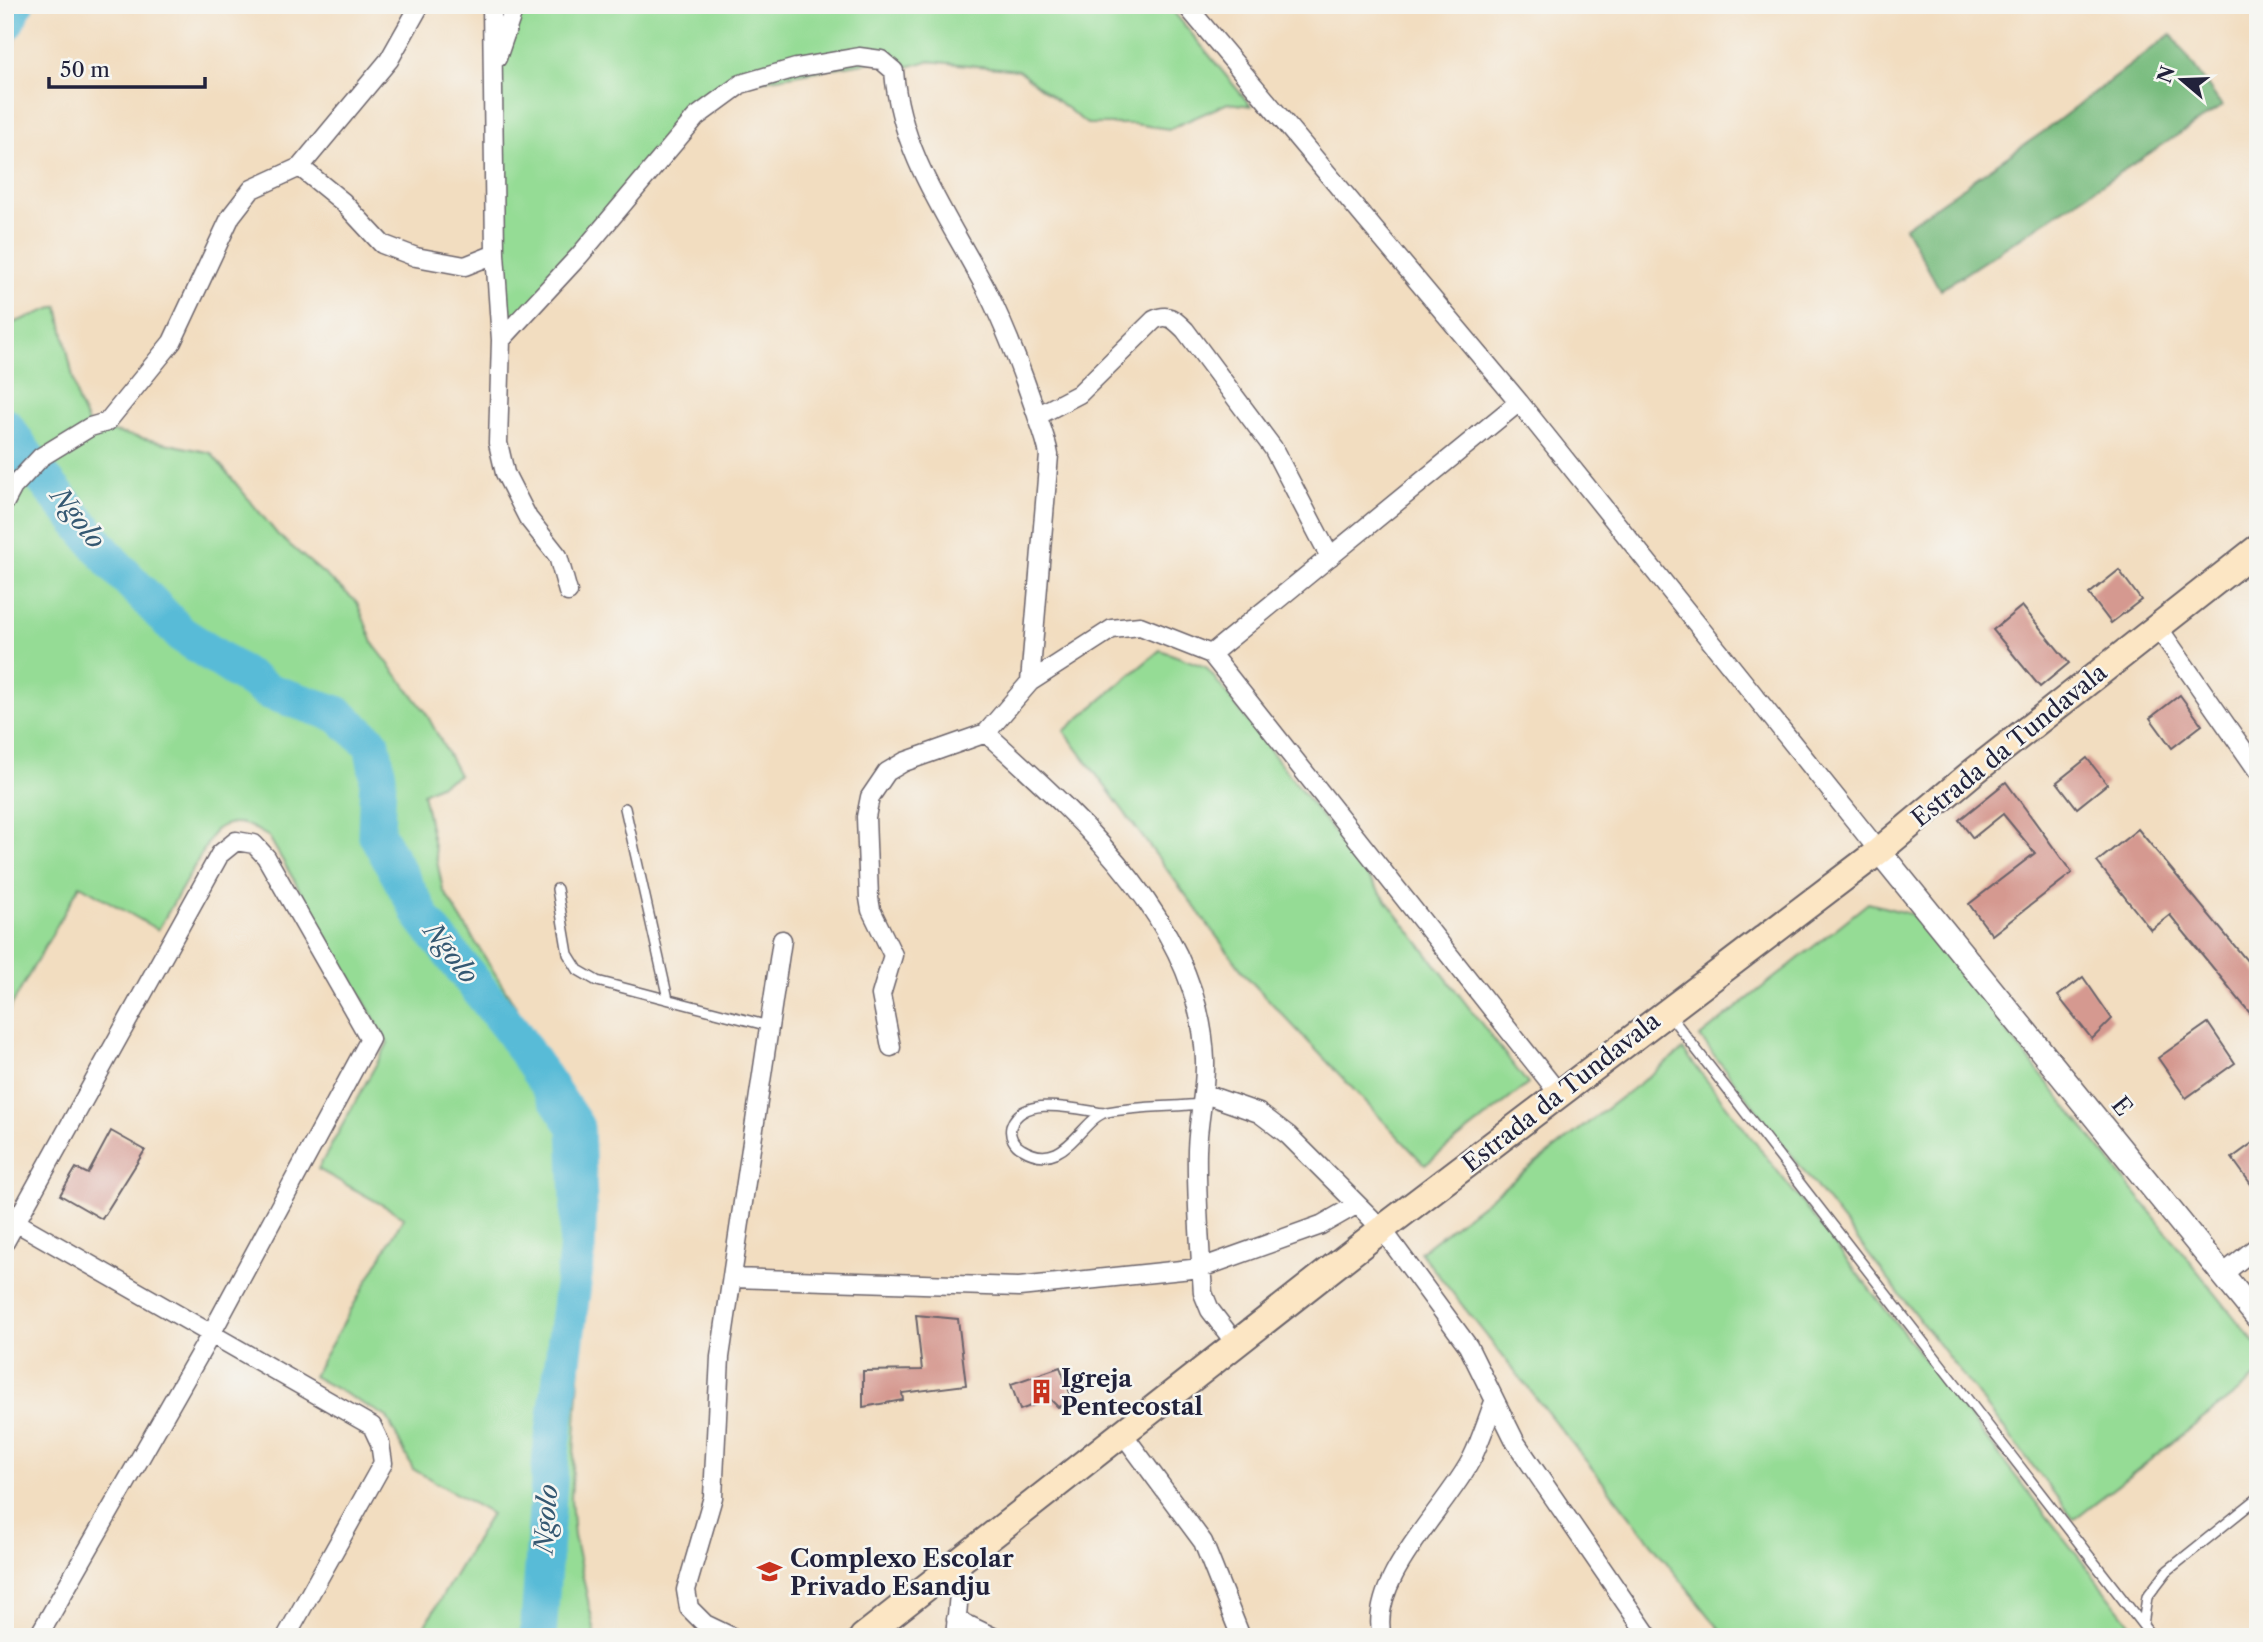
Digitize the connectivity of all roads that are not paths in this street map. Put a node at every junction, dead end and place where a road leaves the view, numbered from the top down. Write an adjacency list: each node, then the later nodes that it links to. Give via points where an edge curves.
1 (420, 5): 6 (street, via 389,60)
2 (492, 5): 5 (street)
3 (515, 5): 5 (street)
4 (1186, 5): 9 (street)
5 (492, 72): 7 (street)
6 (300, 167): 7 (street, via 343,202 382,244 416,257 465,266); 11 (street, via 251,189 231,216 172,342 107,422 90,427 41,457)
7 (495, 254): 8 (street)
8 (501, 340): 10 (street, via 696,117 741,85 796,68 859,57 881,60 894,71 908,140 987,292); 14 (street, via 498,443 505,473 528,518 558,556)
9 (1519, 402): 13 (street); 21 (street)
10 (1037, 416): 13 (street, via 1079,394 1154,320 1172,317 1273,448); 17 (street, via 1049,455)
11 (5, 502)
12 (2258, 548): 15 (main road, Estrada da Tundavala)
13 (1330, 556): 16 (street)
14 (568, 592)
15 (2157, 626): 19 (street); 21 (main road, Estrada da Tundavala)
16 (1211, 654): 17 (street, via 1140,626 1112,629); 28 (street)
17 (1030, 682): 18 (street)
18 (986, 733): 27 (street, via 904,762 887,772 870,797 866,817 869,898 893,955 881,995); 29 (street, via 1083,821 1161,920 1193,995 1205,1057)
19 (2258, 771)
20 (625, 808): 24 (lane)
21 (1880, 851): 25 (main road, Estrada da Tundavala); 37 (street, E)
22 (557, 889): 24 (lane, via 568,954 578,970 597,981)
23 (782, 940): 26 (street)
24 (668, 999): 26 (lane)
25 (1666, 1011): 28 (main road, Estrada da Tundavala); 46 (lane)
26 (769, 1026): 38 (street)
27 (891, 1047)
28 (1560, 1094): 33 (main road, Estrada da Tundavala)
29 (1204, 1099): 30 (lane); 31 (street, via 1259,1113 1288,1135); 36 (street, via 1197,1148)
30 (1104, 1113): 30 (lane, via 1063,1149 1041,1155 1023,1150 1011,1136 1018,1116 1033,1107)
31 (1356, 1205): 33 (street); 36 (street, via 1321,1225)
32 (11, 1219): 34 (street); 40 (street); 40 (street, via 220,854 236,841 254,844 266,857 370,1039)
33 (1382, 1229): 41 (main road, Estrada da Tundavala); 42 (street, via 1468,1346)
34 (5, 1242)
35 (2258, 1246): 37 (street)
36 (1201, 1268): 38 (street, via 1019,1287); 41 (street, via 1210,1310)
37 (2223, 1273): 39 (street, E)
38 (733, 1278): 50 (street, via 720,1357 713,1497 686,1590 689,1608 705,1624)
39 (2258, 1318)
40 (211, 1334): 48 (street); 49 (street, via 372,1426 380,1443 383,1463)
41 (1236, 1344): 43 (main road, Estrada da Tundavala)
42 (1494, 1402): 54 (street, via 1472,1459 1390,1580 1379,1624); 55 (street, via 1516,1443)
43 (1123, 1434): 45 (main road, Estrada da Tundavala); 53 (street, via 1203,1542)
44 (2258, 1498): 46 (lane, via 2167,1571 2147,1597)
45 (962, 1561): 47 (street); 51 (main road, Estrada da Tundavala)
46 (2143, 1625): 56 (lane)
47 (956, 1628): 52 (street)
48 (38, 1637)
49 (286, 1637)
50 (732, 1637)
51 (863, 1637)
52 (993, 1637)
53 (1241, 1637)
54 (1382, 1637)
55 (1649, 1637)
56 (2152, 1637)

